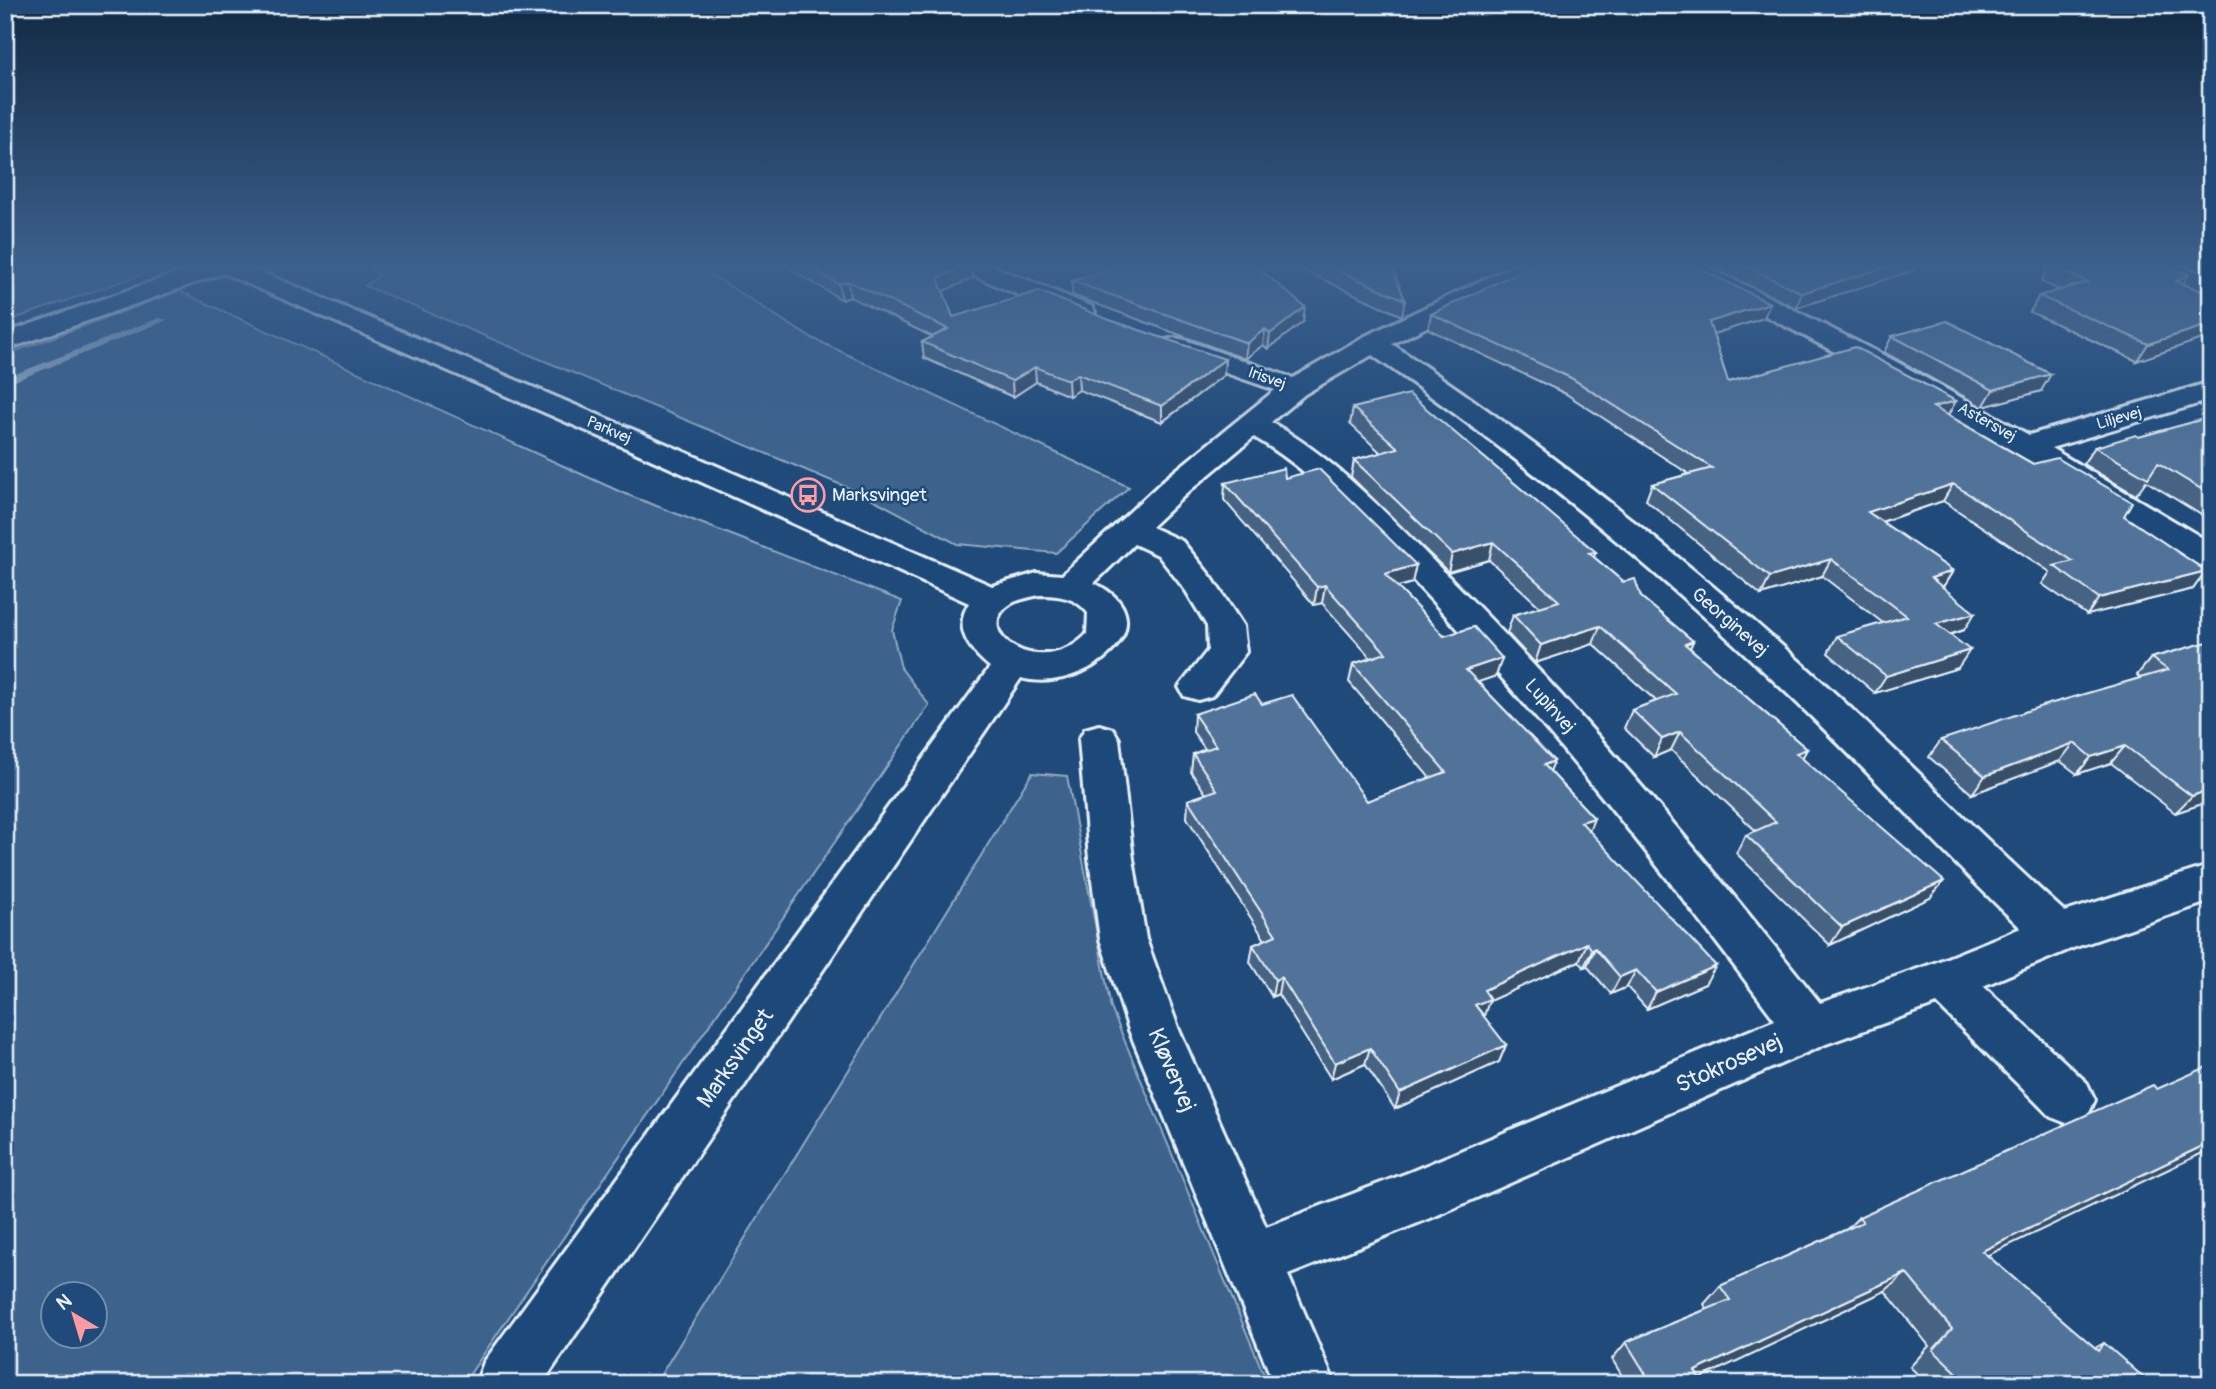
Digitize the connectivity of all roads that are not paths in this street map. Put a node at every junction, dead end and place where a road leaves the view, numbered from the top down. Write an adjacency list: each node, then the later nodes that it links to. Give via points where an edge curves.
1 (44, 328): 6 (street, Parkvej)
2 (374, 328): 15 (street, Parkvej)
3 (1402, 328): 7 (street)
4 (1815, 328): 11 (street, Astersvej)
5 (1152, 338): 8 (street, Irisvej)
6 (5, 342)
7 (1373, 344): 8 (street); 20 (street, Georginevej, via 1507,438 1677,575 1861,741)
8 (1295, 388): 10 (street)
9 (2211, 391): 11 (street, Liljevej)
10 (1251, 423): 12 (street); 22 (street, Lupinvej, via 1300,452 1457,604 1569,727)
11 (2028, 445): 13 (street, Astersvej)
12 (1130, 530): 14 (street); 17 (street, via 1170,548 1225,626 1227,652)
13 (2211, 558)
14 (1070, 586): 15 (street, via 1021,586); 16 (street, via 1086,592 1105,612 1104,638 1095,649 1068,663 1032,667)
15 (993, 600): 16 (street, via 979,622 979,634 991,651)
16 (1012, 663): 25 (street, Marksvinget)
17 (1198, 687)
18 (1099, 739): 24 (street, Kløvervej, via 1124,939 1154,1030)
19 (2211, 883): 20 (street, Stokrosevej)
20 (2058, 934): 21 (street, Stokrosevej)
21 (1945, 980): 22 (street, Stokrosevej); 23 (street)
22 (1810, 1028): 24 (street, Stokrosevej, via 1414,1198)
23 (2069, 1100)
24 (1253, 1260): 26 (street, Kløvervej)
25 (506, 1384)
26 (1305, 1384)

